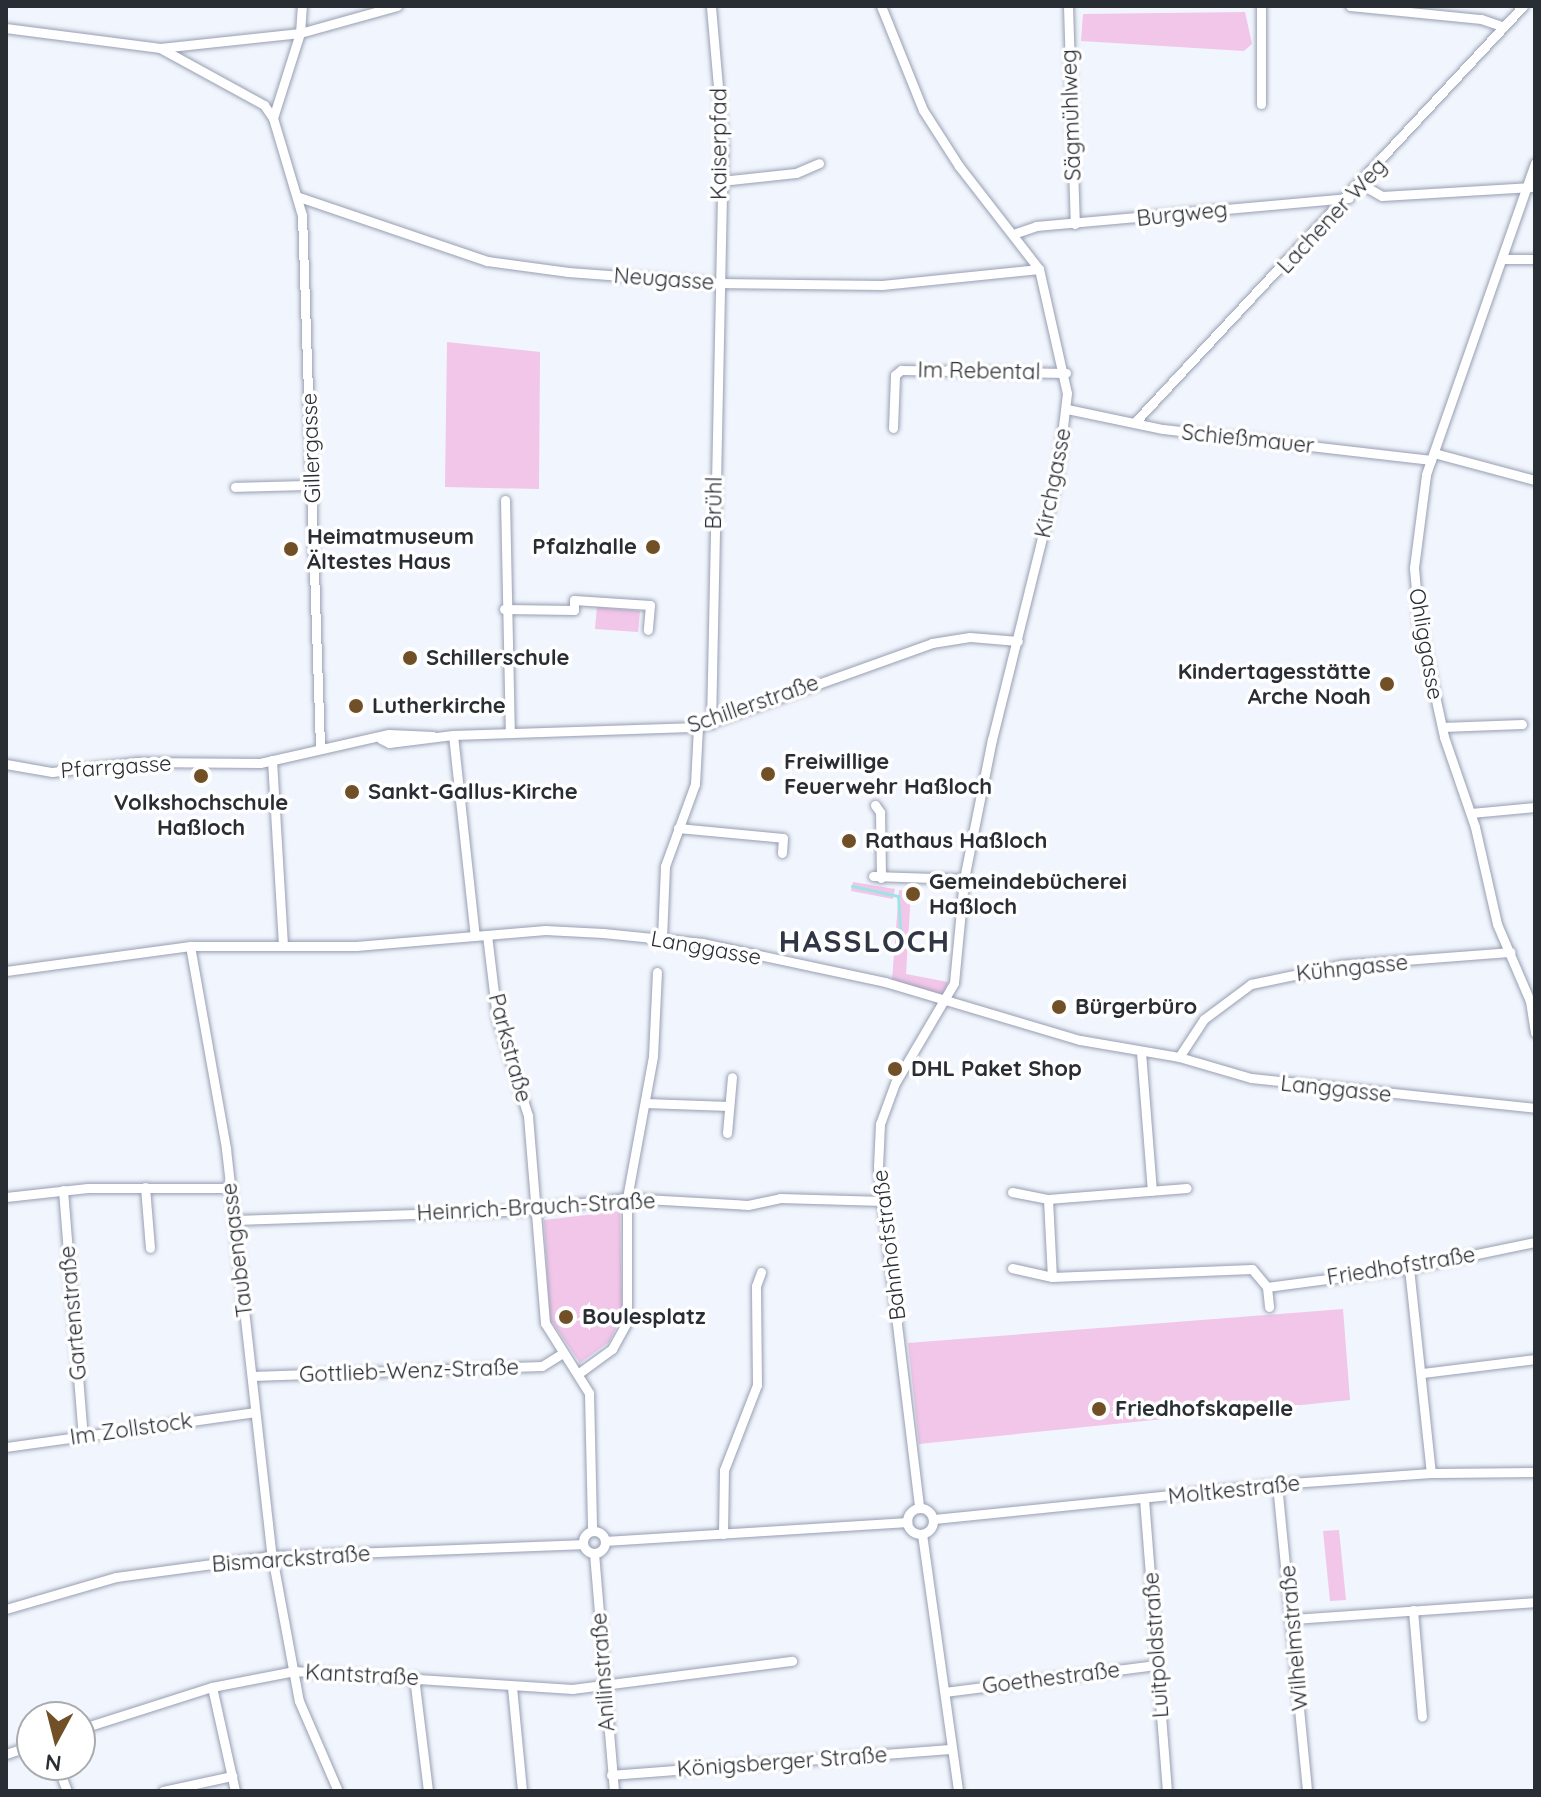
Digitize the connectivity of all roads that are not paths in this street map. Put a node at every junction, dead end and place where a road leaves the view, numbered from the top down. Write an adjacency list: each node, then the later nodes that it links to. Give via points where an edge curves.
1 (302, 6): 11 (street)
2 (397, 6): 11 (street)
3 (711, 6): 17 (street, Kaiserpfad, via 722,99)
4 (881, 6): 23 (street, Kirchgasse, via 923,110 959,166)
5 (1068, 6): 22 (street, Sägmühlweg)
6 (1261, 6): 13 (street)
7 (1350, 6): 9 (street, via 1481,19)
8 (1523, 6): 9 (street, Lachener Weg)
9 (1504, 27): 18 (street, Lachener Weg)
10 (6, 28): 12 (street)
11 (300, 33): 12 (street, via 177,42); 14 (street)
12 (160, 48): 14 (street, via 264,105)
13 (1261, 104)
14 (273, 118): 20 (street, Gillergasse)
15 (819, 163): 17 (street, via 804,171)
16 (1535, 163): 19 (street, Ohliggasse)
17 (721, 181): 27 (street, Kaiserpfad)
18 (1361, 184): 19 (street, via 1382,196); 21 (street, Lachener Weg)
19 (1532, 187): 24 (street, Ohliggasse)
20 (299, 197): 27 (street, Neugasse, via 487,261); 34 (street, Gillergasse)
21 (1349, 198): 22 (street, Burgweg); 30 (street, Lachener Weg)
22 (1075, 224): 23 (street, Burgweg, via 1028,227)
23 (1016, 233): 26 (street, Kirchgasse)
24 (1505, 259): 25 (street); 32 (street, Ohliggasse)
25 (1535, 259)
26 (1039, 269): 27 (street, Neugasse, via 882,285); 28 (street, Kirchgasse)
27 (716, 283): 40 (street, Brühl)
28 (1066, 373): 29 (street, Kirchgasse); 31 (street, Im Rebental, via 901,370 895,375)
29 (1067, 409): 30 (street, Schießmauer); 39 (street, Kirchgasse)
30 (1136, 421): 32 (street, Schießmauer, via 1163,429)
31 (893, 428)
32 (1432, 456): 33 (street, Schießmauer); 43 (street, Ohliggasse, via 1417,517 1415,590)
33 (1535, 480)
34 (312, 485): 35 (street); 46 (street, Gillergasse)
35 (235, 487)
36 (505, 500): 37 (street)
37 (504, 609): 38 (street, via 574,610 574,600 650,605); 44 (street)
38 (648, 630)
39 (1018, 641): 40 (street, Schillerstraße, via 970,637 932,643); 54 (street, Kirchgasse)
40 (711, 724): 42 (street, Schillerstraße)
41 (1522, 724): 43 (street)
42 (698, 727): 44 (street, Schillerstraße); 52 (street, via 695,784)
43 (1442, 727): 51 (street, Ohliggasse)
44 (510, 733): 45 (street, Schillerstraße)
45 (453, 735): 46 (street, Schillerstraße); 56 (street)
46 (320, 747): 47 (street, Pfarrgasse)
47 (272, 760): 48 (street, Pfarrgasse, via 138,762 52,772); 58 (street)
48 (6, 764)
49 (875, 805): 54 (street, via 880,812 877,877)
50 (1535, 807): 51 (street)
51 (1471, 813): 60 (street, Ohliggasse, via 1497,924)
52 (678, 828): 53 (street, via 783,838); 57 (street, via 665,866)
53 (782, 853)
54 (964, 879): 63 (street, Kirchgasse, via 954,983)
55 (487, 935): 56 (street, Langgasse); 57 (street, Langgasse, via 558,931); 82 (street, Parkstraße, via 497,1018 528,1116)
56 (475, 936): 58 (street, Langgasse, via 356,946)
57 (662, 938): 63 (street, Langgasse, via 885,982)
58 (283, 945): 59 (street, Langgasse)
59 (190, 946): 61 (street, Langgasse); 73 (street, Taubengasse)
60 (1511, 952): 64 (street, Ohliggasse, via 1530,1001); 66 (street, Kühngasse, via 1341,965 1258,982 1204,1019)
61 (6, 971)
62 (657, 972): 68 (street)
63 (946, 1000): 65 (street, Langgasse, via 1080,1040); 81 (street, Bahnhofstraße, via 884,1110 878,1142)
64 (1535, 1033)
65 (1141, 1052): 66 (street, Langgasse); 76 (street)
66 (1179, 1057): 70 (street, Langgasse, via 1276,1083)
67 (732, 1077): 69 (street)
68 (645, 1103): 69 (street); 79 (street)
69 (729, 1106): 71 (street)
70 (1535, 1108)
71 (727, 1133)
72 (145, 1187): 73 (street); 75 (street); 85 (street)
73 (231, 1188): 83 (street, Taubengasse)
74 (1187, 1188): 76 (street)
75 (63, 1190): 78 (street); 98 (street, Gartenstraße)
76 (1152, 1191): 80 (street)
77 (1012, 1192): 80 (street)
78 (6, 1197)
79 (627, 1198): 81 (street, Heinrich-Brauch-Straße, via 748,1205 780,1198); 82 (street, Heinrich-Brauch-Straße); 94 (street, via 627,1322 612,1349)
80 (1048, 1199): 89 (street)
81 (883, 1201): 104 (street, Bahnhofstraße)
82 (536, 1209): 83 (street, Heinrich-Brauch-Straße); 92 (street, Parkstraße, via 545,1323)
83 (235, 1220): 96 (street, Taubengasse)
84 (1535, 1242): 87 (street, Friedhofstraße)
85 (150, 1248)
86 (1012, 1268): 89 (street)
87 (1409, 1268): 90 (street, Friedhofstraße); 95 (street)
88 (761, 1272): 108 (street, via 756,1286 757,1385 724,1470)
89 (1052, 1277): 90 (street, via 1252,1269)
90 (1267, 1287): 91 (street)
91 (1269, 1307)
92 (563, 1353): 94 (street, Parkstraße); 96 (street, Gottlieb-Wenz-Straße, via 542,1366)
93 (1535, 1359): 95 (street)
94 (579, 1373): 107 (street, via 589,1393)
95 (1423, 1373): 101 (street)
96 (252, 1376): 97 (street, Taubengasse)
97 (255, 1412): 98 (street, Im Zollstock); 113 (street, Taubengasse)
98 (83, 1436): 99 (street, Im Zollstock)
99 (6, 1447)
100 (1535, 1472): 101 (street, Moltkestraße)
101 (1431, 1473): 102 (street, Moltkestraße)
102 (1277, 1484): 103 (street, Moltkestraße); 117 (street, Wilhelmstraße)
103 (1144, 1499): 105 (street, Moltkestraße); 119 (street, Luitpoldstraße)
104 (919, 1507): 105 (street); 106 (street)
105 (934, 1519): 109 (street)
106 (907, 1522): 108 (street); 109 (street)
107 (592, 1530): 110 (street); 111 (street)
108 (723, 1534): 110 (street)
109 (922, 1534): 125 (street)
110 (605, 1541): 112 (street)
111 (582, 1544): 112 (street); 113 (street, Bismarckstraße)
112 (594, 1553): 122 (street, Anilinstraße)
113 (272, 1556): 115 (street, Bismarckstraße, via 116,1577); 120 (street, Taubengasse)
114 (1535, 1602): 116 (street)
115 (6, 1609)
116 (1413, 1610): 117 (street); 126 (street)
117 (1294, 1619): 139 (street, Wilhelmstraße)
118 (792, 1661): 122 (street, Kantstraße)
119 (1157, 1665): 125 (street, Goethestraße); 138 (street, Luitpoldstraße)
120 (294, 1671): 121 (street, Kantstraße); 123 (street, Kantstraße); 133 (street, Taubengasse, via 308,1726)
121 (414, 1677): 124 (street, Kantstraße); 134 (street)
122 (604, 1683): 124 (street, Kantstraße, via 572,1689); 129 (street, Anilinstraße)
123 (212, 1687): 127 (street, Kantstraße); 130 (street)
124 (512, 1687): 135 (street)
125 (945, 1692): 128 (street)
126 (1422, 1717)
127 (96, 1724)
128 (952, 1749): 129 (street, Königsberger Straße); 137 (street)
129 (611, 1775): 136 (street, Anilinstraße)
130 (232, 1776): 131 (street); 132 (street)
131 (163, 1791)
132 (235, 1791)
133 (338, 1791)
134 (428, 1791)
135 (522, 1791)
136 (614, 1791)
137 (958, 1791)
138 (1167, 1791)
139 (1307, 1791)

